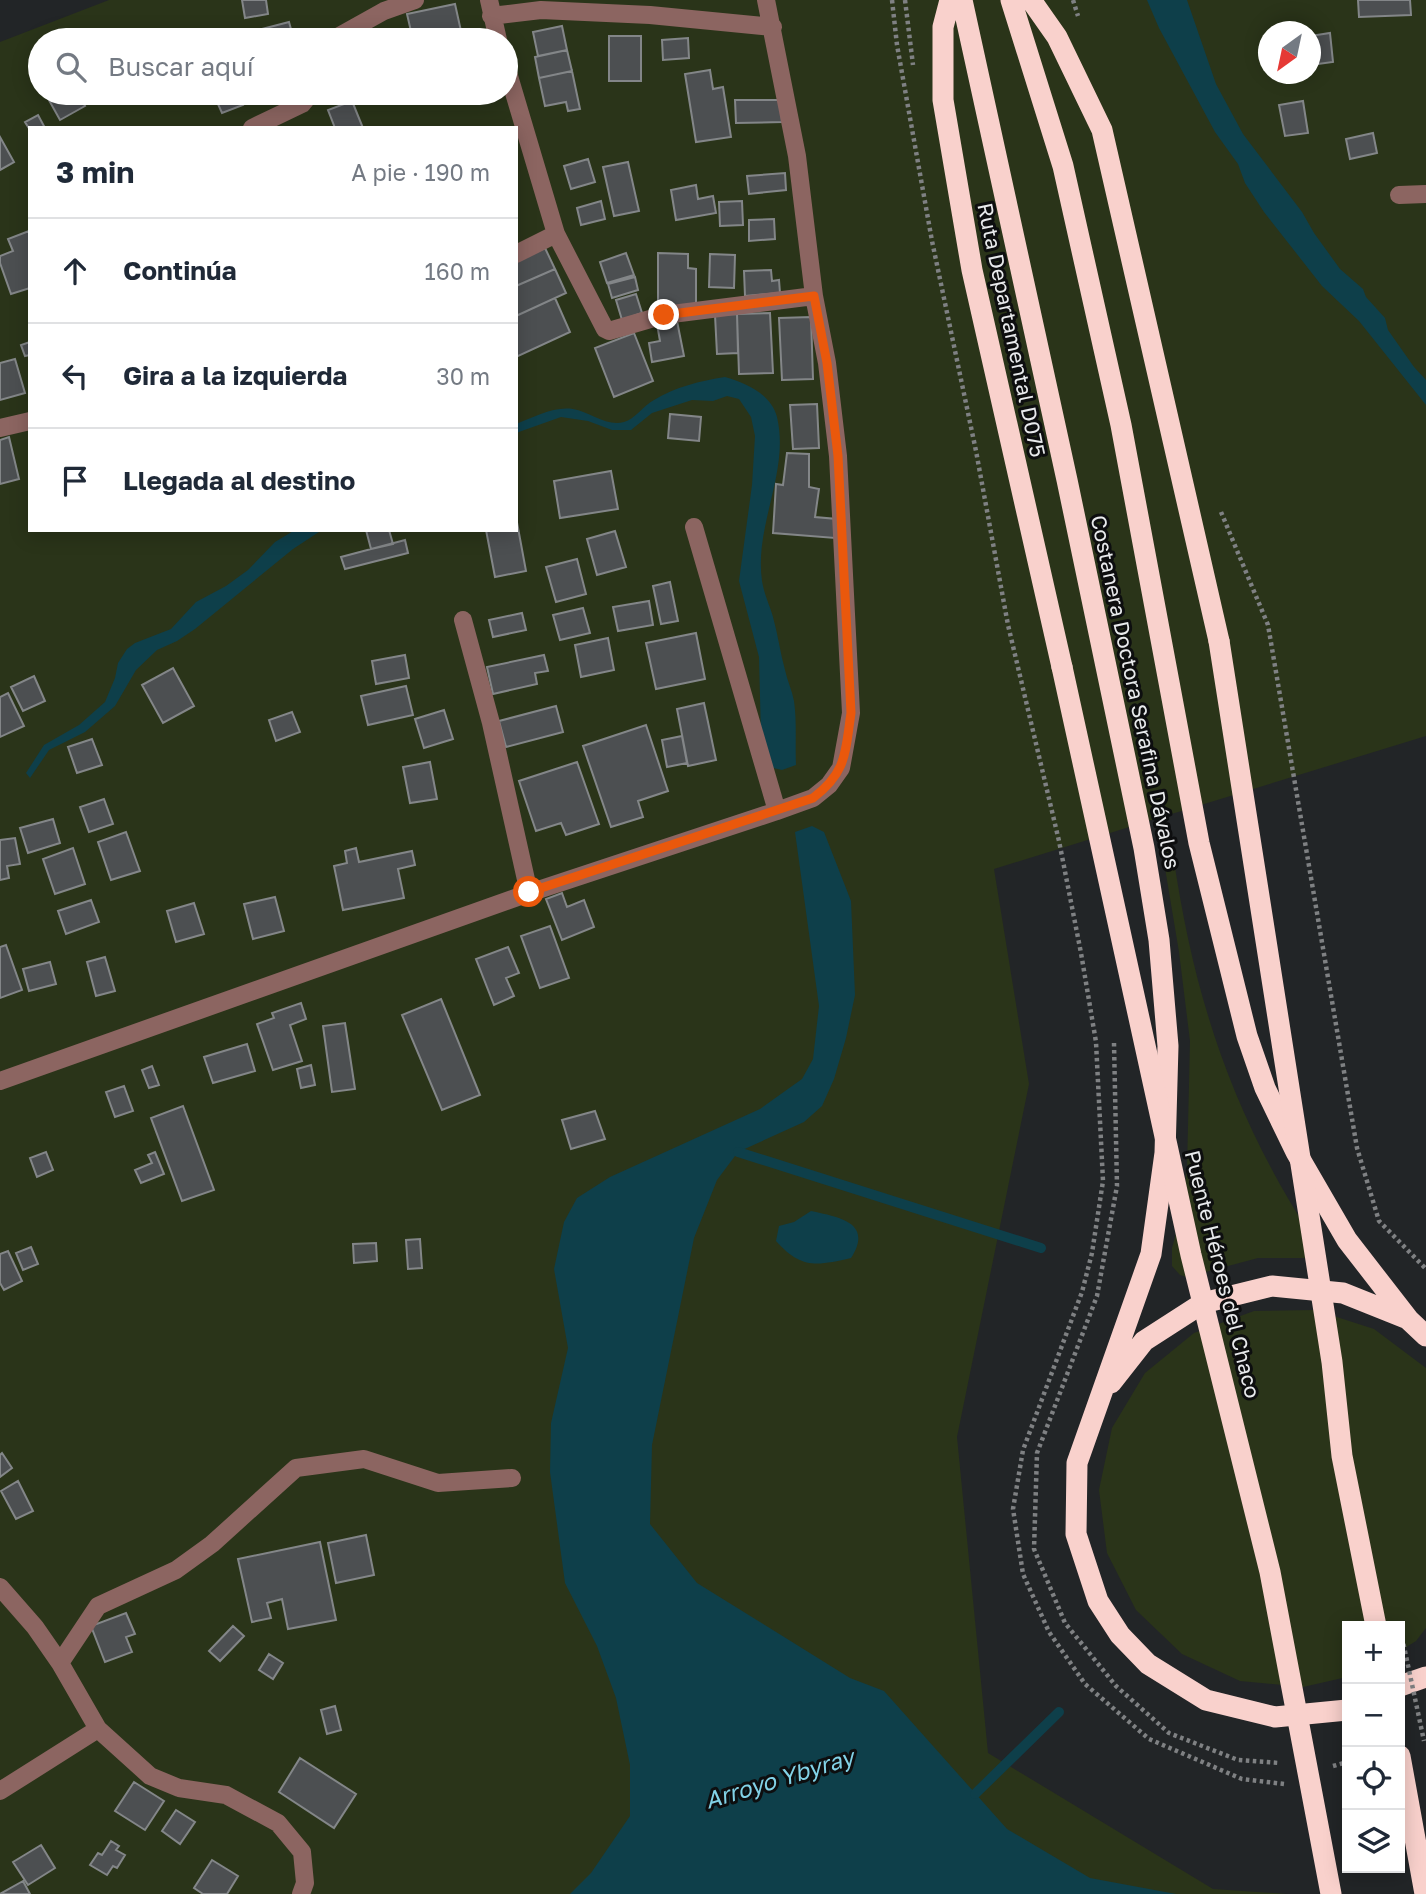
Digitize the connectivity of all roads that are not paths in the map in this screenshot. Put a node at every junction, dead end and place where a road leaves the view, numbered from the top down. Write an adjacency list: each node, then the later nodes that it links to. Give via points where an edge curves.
1 (415, 0): 9 (street)
2 (766, 0): 8 (street)
3 (950, 0): 23 (highway, Ruta Departamental D075, via 943,27 943,100 972,270)
4 (962, 0): 29 (highway, Costanera Doctora Serafina Dávalos, via 1070,494 1159,940 1168,1046 1165,1153 1151,1254)
5 (1011, 0): 27 (highway, Costanera Doctora Serafina Dávalos, via 1063,166 1121,425 1199,844 1247,1036 1265,1088 1296,1152 1347,1240)
6 (1031, 0): 32 (highway, bridge, via 1057,37 1102,130 1219,641 1332,1362 1342,1456)
7 (490, 8): 8 (street, via 650,15); 10 (street)
8 (773, 27): 18 (street, via 797,156)
9 (354, 28)
10 (495, 28)
11 (300, 105): 13 (street)
12 (518, 105): 16 (street)
13 (256, 126)
14 (1426, 194): 15 (street)
15 (1399, 195)
16 (556, 234): 17 (street); 18 (street, via 609,331 664,315)
17 (518, 253)
18 (814, 296): 24 (street, via 838,456 851,713 841,768 829,785 813,798)
19 (28, 421): 20 (street)
20 (0, 428)
21 (694, 527): 24 (street)
22 (463, 620): 25 (street)
23 (1062, 667): 39 (highway, Puente Héroes del Chaco, bridge, via 1191,1255 1270,1572)
24 (777, 811): 25 (street)
25 (529, 892): 26 (street)
26 (0, 1082)
27 (1409, 1320): 28 (highway, Costanera Doctora Serafina Dávalos); 29 (highway, Costanera Doctora Serafina Dávalos, via 1343,1293 1272,1286 1203,1303 1144,1341)
28 (1426, 1336)
29 (1101, 1395): 34 (highway, Costanera Doctora Serafina Dávalos, via 1077,1463 1076,1534 1098,1601 1120,1635 1148,1664 1206,1700 1275,1717)
30 (512, 1478): 33 (street, via 438,1483 364,1460 296,1468 212,1544 176,1570 99,1606)
31 (0, 1587): 33 (street)
32 (1375, 1621)
33 (60, 1663): 35 (street)
34 (1342, 1710)
35 (98, 1729): 37 (street); 38 (street, via 149,1776 179,1788 226,1796 278,1824 302,1852 305,1883)
36 (1405, 1784): 40 (highway, bridge)
37 (0, 1791)
38 (301, 1894)
39 (1331, 1894)
40 (1425, 1894)

